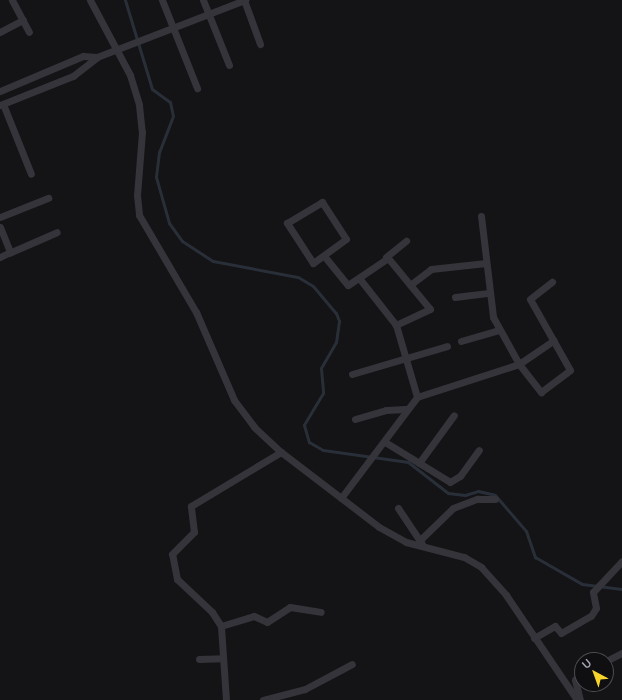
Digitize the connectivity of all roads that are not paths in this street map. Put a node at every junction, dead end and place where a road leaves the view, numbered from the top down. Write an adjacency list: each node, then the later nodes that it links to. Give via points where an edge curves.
1 (12, 0): 7 (street)
2 (90, 0): 12 (street)
3 (162, 0): 8 (street)
4 (203, 0): 6 (street)
5 (244, 0): 6 (street); 11 (street)
6 (209, 14): 8 (street); 14 (street)
7 (23, 20): 9 (street); 10 (street)
8 (173, 27): 12 (street); 17 (street)
9 (0, 32)
10 (29, 32)
11 (260, 44)
12 (115, 50): 13 (street); 51 (street, via 130,75 139,105 142,132 137,195 143,224 196,312 234,400 254,426)
13 (97, 57): 15 (street, via 83,56); 16 (street, via 82,71)
14 (229, 65)
15 (45, 72): 16 (street); 18 (street)
16 (49, 84): 19 (street)
17 (197, 88)
18 (0, 91)
19 (1, 105): 20 (street)
20 (31, 174)
21 (48, 198): 23 (street)
22 (481, 216): 31 (street)
23 (0, 217)
24 (0, 227): 27 (street)
25 (57, 232): 27 (street)
26 (406, 241): 30 (street)
27 (9, 253): 28 (street)
28 (0, 257)
29 (325, 257): 29 (street, via 346,239 322,202 287,223 311,262); 32 (street, via 347,284)
30 (386, 257): 32 (street); 34 (street)
31 (486, 262): 34 (street, via 431,269); 35 (street)
32 (359, 278): 37 (street)
33 (552, 282): 39 (street, via 530,299)
34 (410, 285): 37 (street, via 430,309)
35 (490, 293): 36 (street); 38 (street)
36 (455, 297)
37 (396, 325): 42 (street)
38 (499, 330): 40 (street); 43 (street)
39 (554, 340): 43 (street); 43 (street, via 570,371 544,391 538,390)
40 (461, 341)
41 (447, 346): 42 (street)
42 (406, 358): 44 (street); 45 (street)
43 (519, 364): 45 (street)
44 (352, 374)
45 (417, 397): 46 (street)
46 (405, 409): 48 (street, via 386,410); 49 (street)
47 (454, 415): 52 (street)
48 (355, 419)
49 (385, 442): 52 (street); 53 (street)
50 (478, 450): 52 (street, via 453,482 443,480)
51 (281, 452): 53 (street); 60 (street, via 191,506 194,532 174,549 172,558 177,579 212,612)
52 (419, 463)
53 (341, 498): 57 (street, via 392,536)
54 (495, 499): 56 (street, via 477,499 453,508)
55 (398, 508): 56 (street)
56 (419, 542): 57 (street)
57 (425, 547): 61 (street, via 464,557 481,567)
58 (622, 561): 61 (street, via 593,592 596,608 591,616 561,633 555,626)
59 (321, 612): 60 (street, via 290,607 271,621 254,616)
60 (221, 626): 62 (street)
61 (534, 638): 67 (street)
62 (222, 658): 63 (street); 65 (street)
63 (199, 659)
64 (352, 664): 66 (street, via 305,689)
65 (226, 700)
66 (263, 700)
67 (577, 700)

